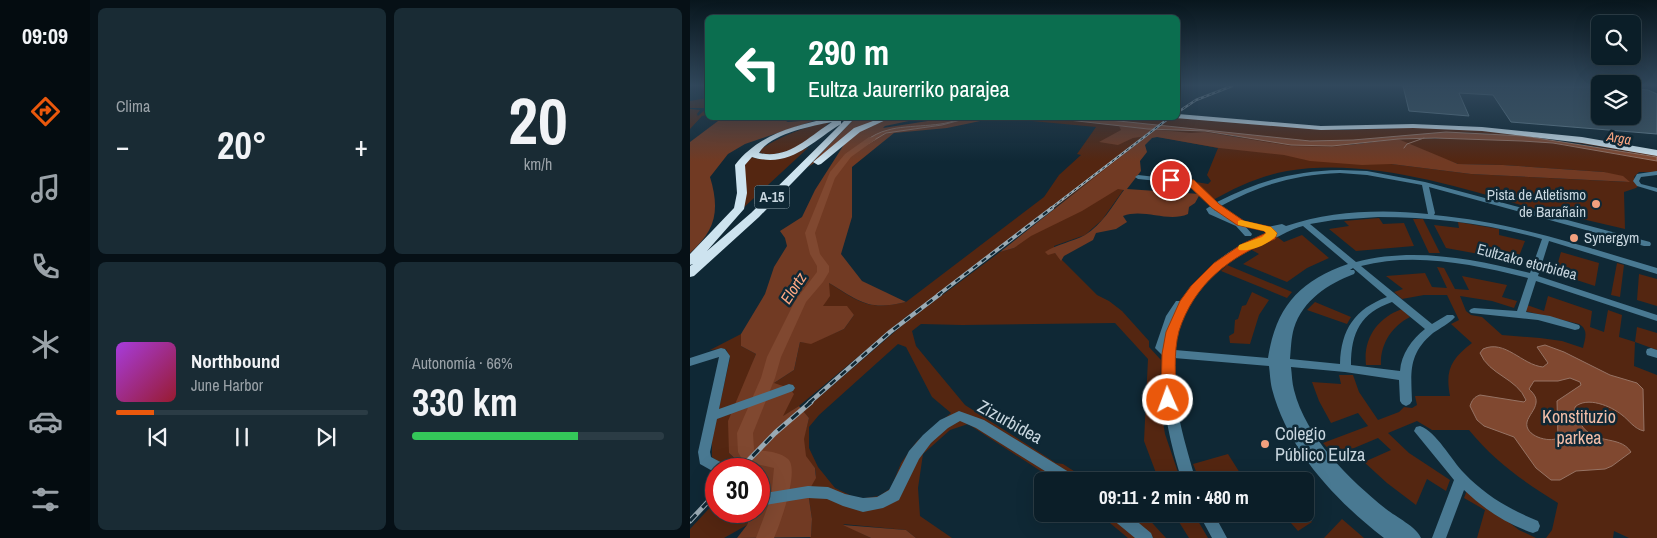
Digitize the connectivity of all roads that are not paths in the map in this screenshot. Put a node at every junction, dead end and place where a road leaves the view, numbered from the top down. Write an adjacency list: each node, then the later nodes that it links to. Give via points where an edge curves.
1 (1180, 116): 8 (highway, via 1321,128 1413,126 1482,129 1582,140)
2 (834, 120): 7 (highway, via 789,132)
3 (840, 120): 7 (highway, via 804,147 786,155 768,158 755,155)
4 (840, 120): 22 (highway, A-15)
5 (849, 120): 14 (highway, A-15)
6 (881, 120): 14 (highway, via 847,136)
7 (763, 144): 22 (highway, via 749,153 740,165 744,191 739,209)
8 (1657, 153)
9 (1657, 172): 12 (street, via 1639,175 1636,181 1638,185)
10 (1138, 177): 13 (street, via 1190,182)
11 (1424, 184): 13 (street, via 1359,172 1318,172 1270,181 1237,193); 15 (street); 21 (street)
12 (1657, 190)
13 (1216, 206): 17 (street, via 1241,223); 18 (street, via 1210,210 1241,225)
14 (754, 215): 26 (highway, A-15)
15 (1432, 215): 16 (street, via 1370,215); 19 (street, via 1349,214 1314,218); 20 (street); 25 (street, via 1519,229)
16 (1305, 224): 19 (street); 24 (street)
17 (1258, 228): 18 (street); 19 (street)
18 (1248, 235): 19 (street); 36 (street, via 1208,266 1188,289 1165,330 1160,348)
19 (1267, 235): 36 (street, via 1218,265 1195,288 1172,332)
20 (1546, 239): 25 (street); 27 (street)
21 (1647, 244)
22 (700, 251): 23 (highway, A-15)
23 (690, 261)
24 (1357, 267): 27 (street, Eultzako etorbidea, via 1437,262 1481,267); 28 (street); 38 (street, Eultzako etorbidea, via 1324,285 1303,302 1293,317)
25 (1657, 269)
26 (690, 273)
27 (1532, 279): 30 (street); 32 (street, Eultzako etorbidea); 33 (street, Eultzako etorbidea)
28 (1393, 298): 35 (street); 39 (street, via 1373,306 1355,323 1344,351)
29 (1474, 311): 30 (street)
30 (1520, 313): 34 (street)
31 (1450, 317): 35 (street)
32 (1657, 318)
33 (1657, 322)
34 (1575, 327)
35 (1430, 328): 40 (street, via 1411,350)
36 (1169, 354): 38 (street); 48 (street, via 1171,421)
37 (690, 362): 44 (street, via 721,352 725,356)
38 (1278, 363): 39 (street); 57 (street, Eultzako etorbidea, via 1282,401 1306,450 1356,505); 58 (street, Eultzako etorbidea, via 1291,401 1321,453 1362,499)
39 (1344, 368): 40 (street)
40 (1404, 376): 42 (street)
41 (789, 388): 43 (street)
42 (1406, 401)
43 (731, 408): 44 (street)
44 (713, 416): 46 (street, via 704,452)
45 (1420, 431): 49 (street)
46 (706, 458)
47 (1057, 472): 50 (street, Zizurbidea, via 980,424 959,416 927,439 914,455 894,495 878,503 863,505 828,493)
48 (1186, 472)
49 (1461, 479): 54 (street, via 1504,513); 59 (street)
50 (808, 492): 51 (street, Zizurbidea)
51 (770, 498)
52 (1127, 522): 55 (street)
53 (1211, 522): 56 (street)
54 (1533, 526)
55 (1146, 538)
56 (1220, 538)
57 (1396, 538)
58 (1414, 538)
59 (1438, 538)

